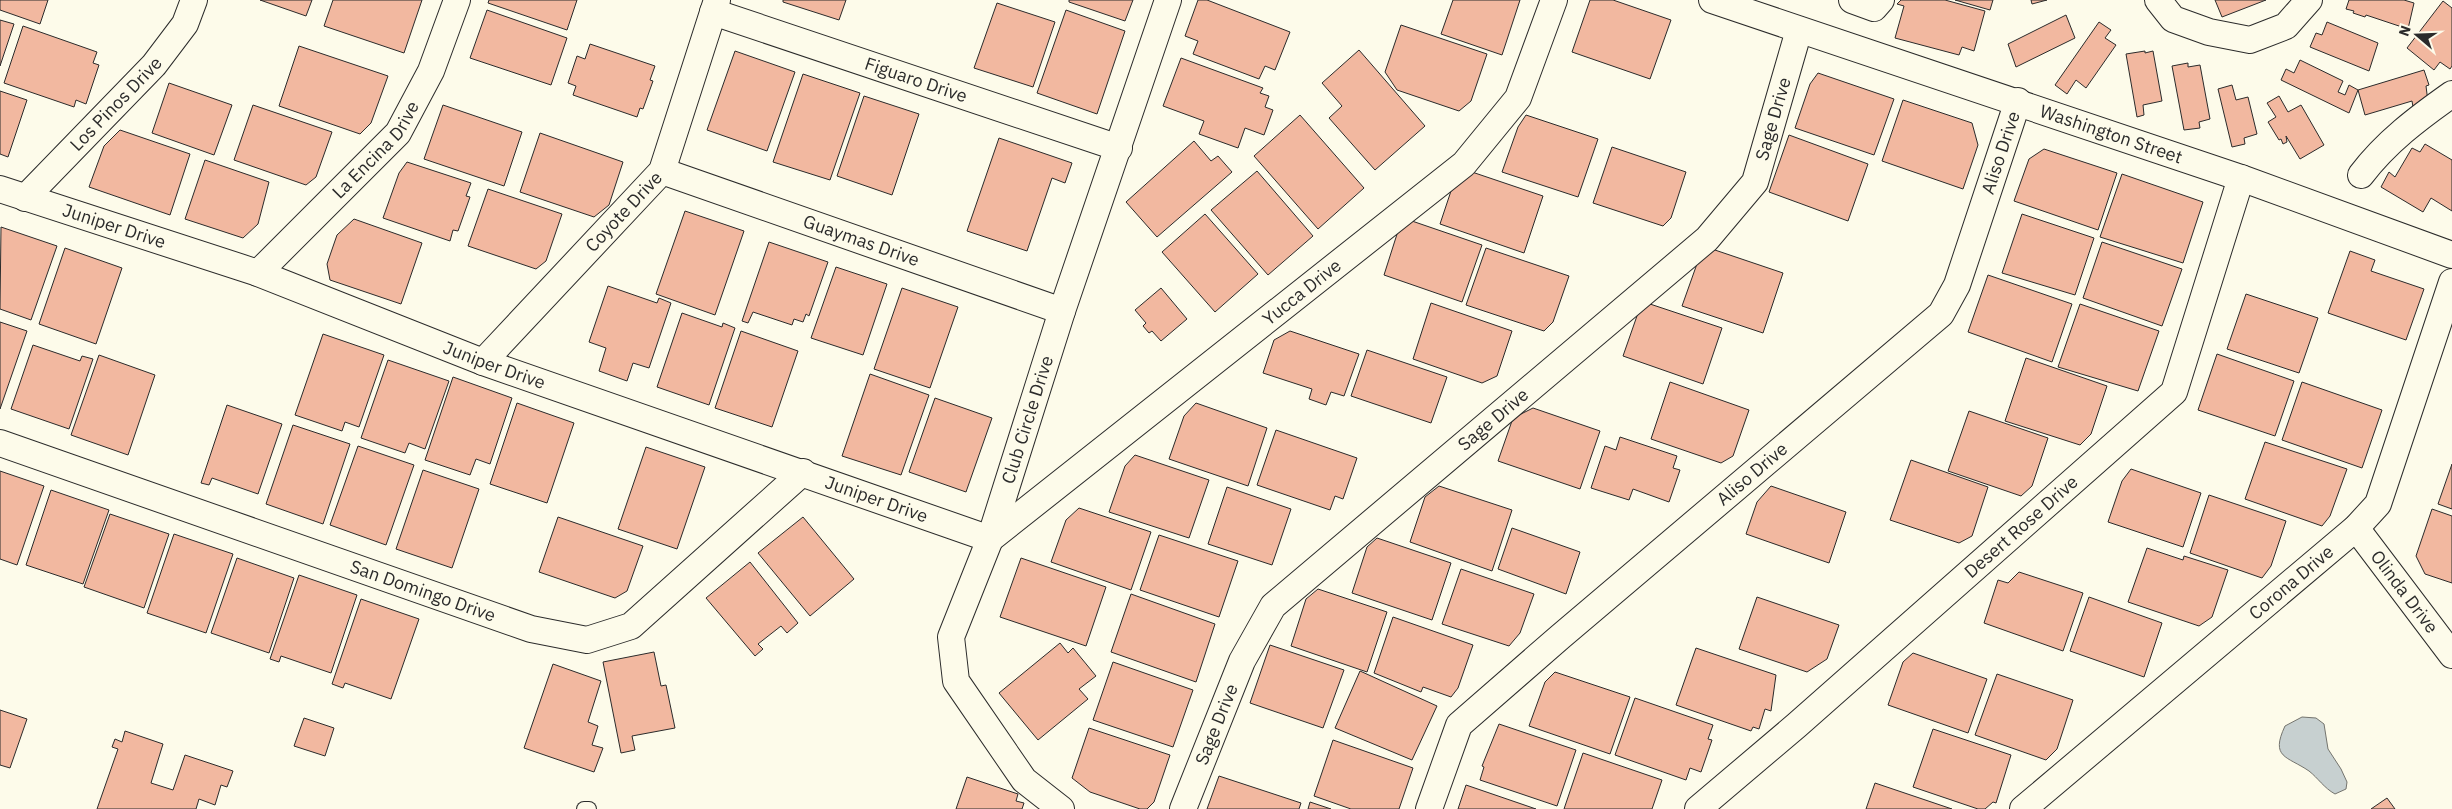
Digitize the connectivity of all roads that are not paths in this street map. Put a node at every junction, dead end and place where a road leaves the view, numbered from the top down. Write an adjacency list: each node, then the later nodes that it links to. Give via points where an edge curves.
1 (194, 0): 19 (street, Los Pinos Drive, via 185,24 154,65)
2 (457, 0): 21 (street, La Encina Drive, via 431,71 398,133)
3 (1168, 0): 14 (street, Club Circle Drive)
4 (1554, 0): 28 (street, Yucca Drive, via 1518,98 1464,164)
5 (1712, 0): 11 (street, Washington Street)
6 (1852, 0): 7 (street, via 1874,8)
7 (1881, 0)
8 (2158, 0): 9 (street, via 2173,19 2209,32 2250,40 2286,26)
9 (2309, 0)
10 (715, 6): 14 (street, Figuaro Drive); 15 (street, Coyote Drive)
11 (1799, 30): 13 (street, Washington Street); 33 (street, Sage Drive, via 1755,182 1706,239 1273,606 1242,661)
12 (2452, 94): 16 (street, via 2416,119 2378,152)
13 (2018, 101): 17 (street, Washington Street); 34 (street, Aliso Drive, via 1957,285 1941,314 1459,726)
14 (1119, 148): 23 (street, Club Circle Drive)
15 (662, 171): 23 (street, Guaymas Drive); 24 (street, Coyote Drive)
16 (2362, 175)
17 (2241, 178): 20 (street, Washington Street); 35 (street, Desert Rose Drive, via 2174,392)
18 (0, 189): 19 (street, Juniper Drive)
19 (25, 198): 21 (street, Juniper Drive)
20 (2452, 255)
21 (258, 273): 24 (street, Juniper Drive)
22 (2452, 282): 27 (street, Corona Drive, via 2378,504)
23 (1062, 312): 28 (street, Club Circle Drive)
24 (483, 362): 26 (street, Juniper Drive)
25 (0, 443): 26 (street, San Domingo Drive, via 531,629 587,640 631,626)
26 (803, 472): 28 (street, Juniper Drive)
27 (2356, 528): 29 (street, Olinda Drive); 36 (street, Corona Drive)
28 (990, 539): 32 (street, Club Circle Drive, via 951,637 956,681 1024,780)
29 (2452, 656)
30 (584, 809): 31 (lane)
31 (589, 809)
32 (1061, 809)
33 (1183, 809)
34 (1429, 809)
35 (1698, 809)
36 (2022, 809)

